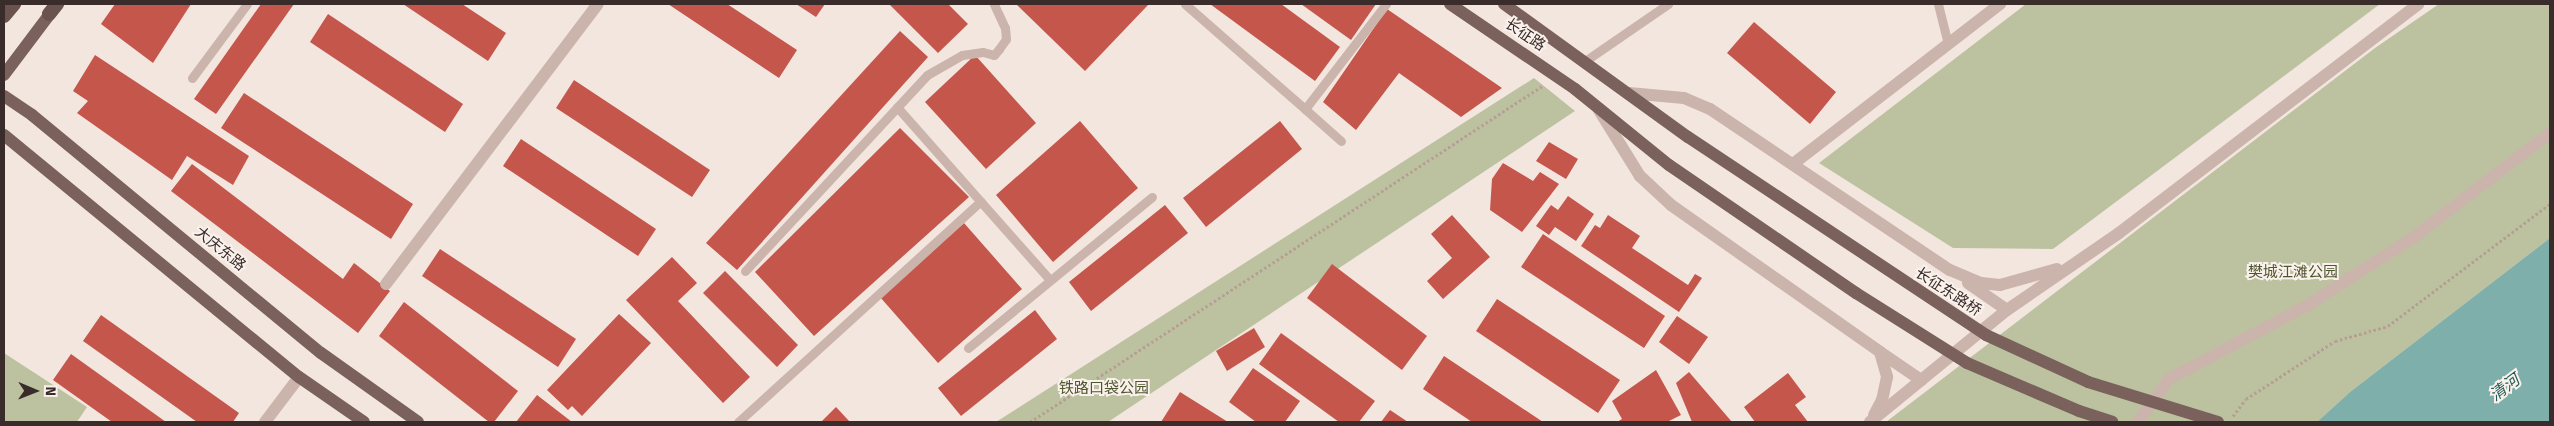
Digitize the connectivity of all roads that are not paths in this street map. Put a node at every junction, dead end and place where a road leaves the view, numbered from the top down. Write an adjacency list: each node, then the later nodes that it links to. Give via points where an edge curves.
1 (14, 4): 14 (highway)
2 (247, 4): 18 (lane)
3 (598, 4): 34 (street)
4 (994, 4): 22 (lane, via 1005,28 1006,39 1000,49 994,55 983,52 962,55 927,75)
5 (1184, 4): 23 (lane)
6 (1386, 4): 23 (lane)
7 (1450, 4): 21 (main road, 长征路)
8 (1504, 4): 16 (main road, 长征路)
9 (1668, 4): 16 (lane)
10 (1938, 4): 15 (lane)
11 (2000, 4): 15 (street)
12 (2418, 4): 30 (street, via 2119,233)
13 (55, 7): 17 (main road)
14 (4, 16)
15 (1948, 44): 27 (street)
16 (1585, 61): 19 (main road, 长征路)
17 (4, 75)
18 (192, 78)
19 (1629, 93): 27 (street, via 1684,98 1710,108); 47 (main road, 长征东路桥, bridge, via 1688,137 1986,335 2088,382)
20 (4, 96): 42 (main road, 大庆东路, via 32,115 321,353)
21 (1596, 106): 37 (street, via 1640,176 1671,205); 45 (main road, 长征路, bridge, via 1669,164 1856,293 1967,363)
22 (897, 107): 29 (lane); 32 (lane)
23 (1305, 109): 26 (lane)
24 (2550, 132): 46 (street, via 2406,242 2308,305 2169,379)
25 (4, 136): 38 (main road)
26 (1341, 141)
27 (1793, 164): 31 (street)
28 (1152, 197): 33 (lane)
29 (981, 201): 33 (lane); 43 (lane)
30 (2067, 267): 31 (street, via 2000,285 1981,283); 35 (street)
31 (1950, 270): 35 (street)
32 (745, 271)
33 (1049, 279): 36 (lane)
34 (386, 284)
35 (2007, 310): 39 (street)
36 (968, 348)
37 (1880, 352): 39 (street); 44 (street, via 1887,377 1882,400)
38 (299, 377): 40 (street); 41 (main road)
39 (1921, 380): 44 (street)
40 (266, 422)
41 (364, 422)
42 (418, 422)
43 (738, 422)
44 (1870, 422)
45 (2112, 422)
46 (2138, 422)
47 (2218, 422)

